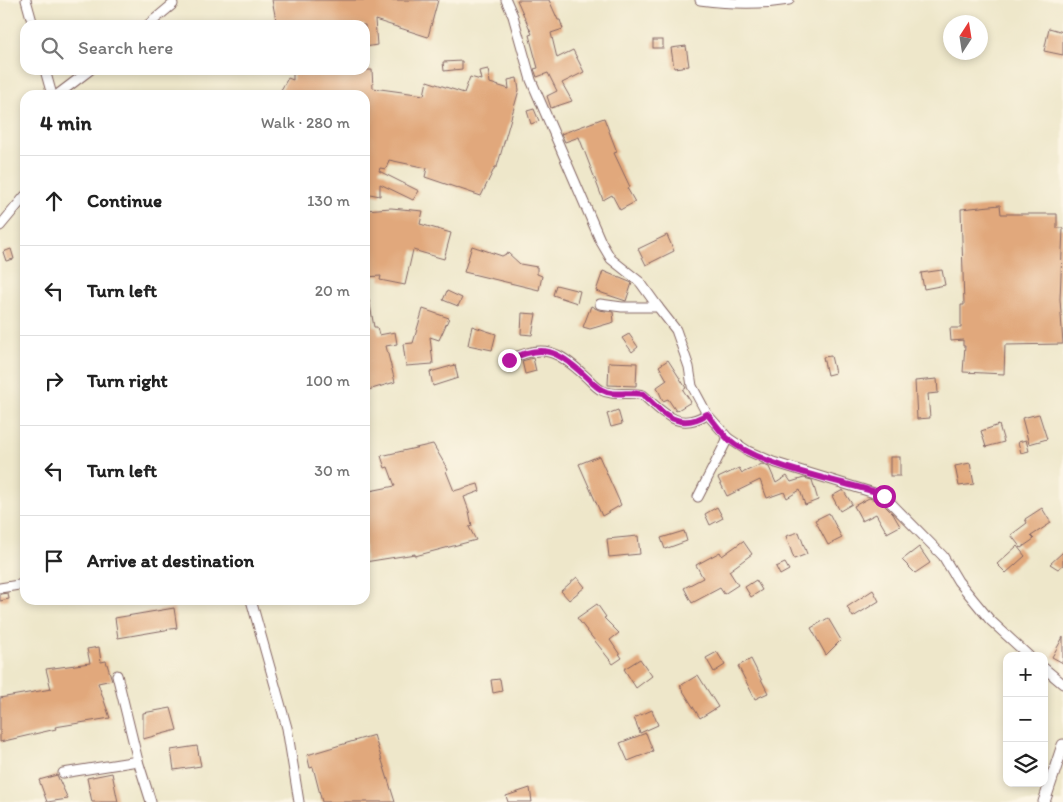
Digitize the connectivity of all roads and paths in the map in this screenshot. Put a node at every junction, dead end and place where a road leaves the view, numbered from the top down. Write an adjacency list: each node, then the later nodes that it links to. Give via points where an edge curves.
1 (26, 0): 6 (street)
2 (506, 0): 15 (street, via 531,80 601,242 611,259 640,282)
3 (700, 0): 4 (street, via 761,5)
4 (789, 0)
5 (173, 4): 7 (street)
6 (32, 20)
7 (154, 20)
8 (46, 75): 10 (street)
9 (83, 75): 11 (street)
10 (51, 90)
11 (64, 90)
12 (20, 202): 13 (street)
13 (0, 226)
14 (600, 304): 15 (street)
15 (658, 307): 17 (street, via 676,330 692,386)
16 (509, 360): 17 (street, via 525,352 551,351 565,358 601,390 643,394 674,420 688,422)
17 (707, 414): 18 (street)
18 (728, 438): 19 (street); 23 (street, via 773,462 884,496 943,556 958,581 990,620)
19 (698, 496)
20 (20, 585): 21 (street)
21 (0, 588)
22 (252, 605): 31 (street, via 287,728)
23 (1025, 652)
24 (1048, 671): 26 (street)
25 (117, 675): 28 (street)
26 (1063, 684)
27 (1063, 745): 32 (street)
28 (138, 761): 29 (street); 30 (street)
29 (63, 773)
30 (151, 802)
31 (300, 802)
32 (1044, 802)

